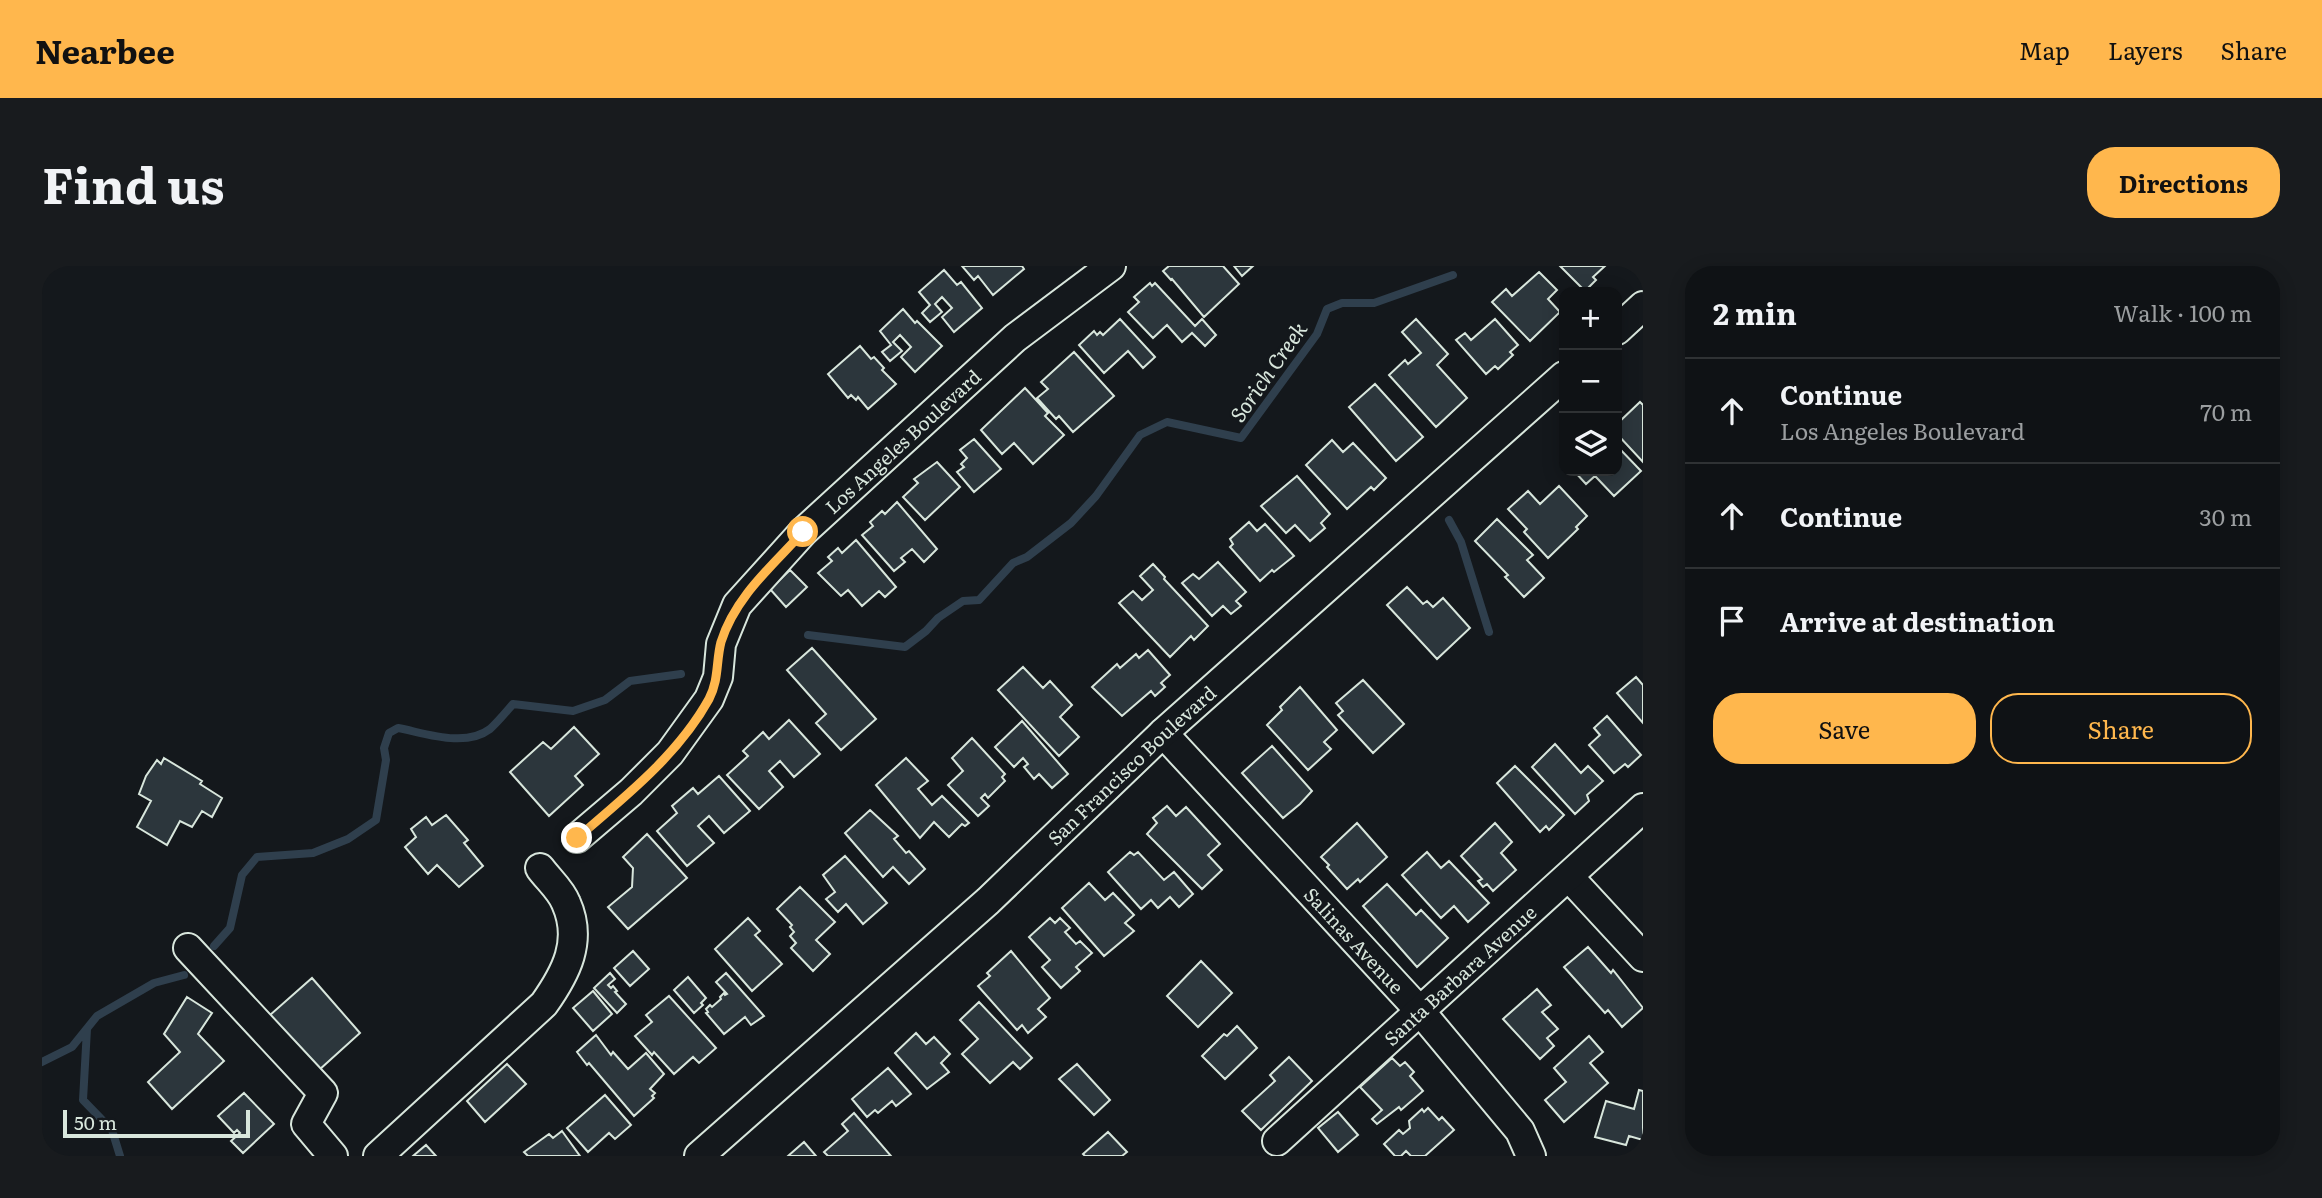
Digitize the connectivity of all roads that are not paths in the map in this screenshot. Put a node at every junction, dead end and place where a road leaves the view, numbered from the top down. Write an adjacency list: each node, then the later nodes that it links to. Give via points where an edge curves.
1 (1111, 266): 7 (street, Los Angeles Boulevard, via 1015,338 803,532 737,605 721,644 718,677 709,699 670,753)
2 (1643, 306): 3 (street)
3 (1622, 325)
4 (1559, 380): 5 (street, San Francisco Boulevard)
5 (1163, 733): 12 (street, Salinas Avenue); 16 (street, San Francisco Boulevard, via 988,901)
6 (1643, 808): 9 (street, Santa Barbara Avenue)
7 (577, 838)
8 (540, 868): 15 (street, via 566,900 573,924 570,958 562,978 544,1004)
9 (1569, 877): 11 (street); 12 (street, Santa Barbara Avenue)
10 (188, 948): 14 (street, via 323,1093 306,1124)
11 (1643, 957)
12 (1420, 1011): 13 (street, Santa Barbara Avenue); 17 (street, Salinas Avenue, via 1520,1131)
13 (1277, 1141)
14 (333, 1156)
15 (378, 1156)
16 (699, 1156)
17 (1531, 1156)

